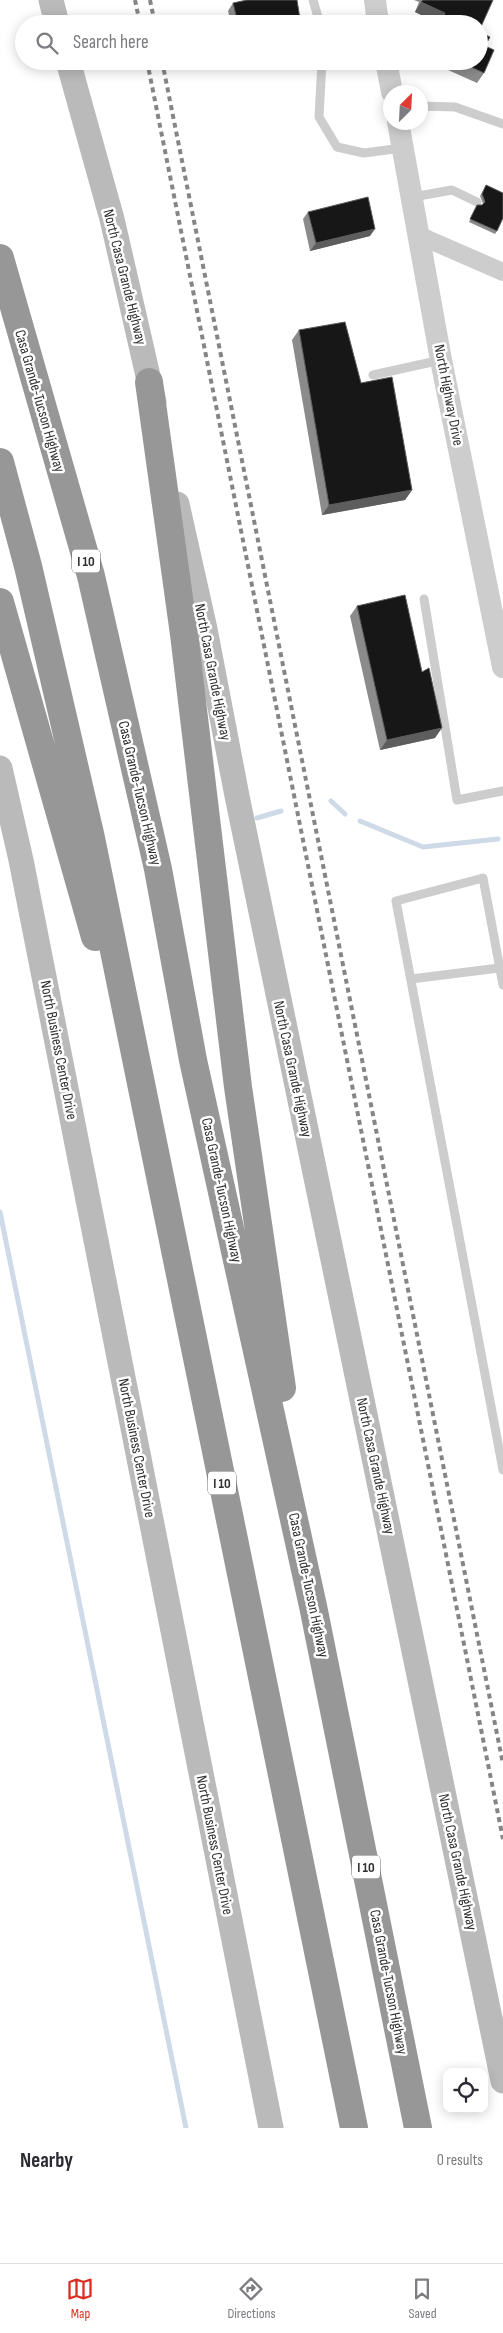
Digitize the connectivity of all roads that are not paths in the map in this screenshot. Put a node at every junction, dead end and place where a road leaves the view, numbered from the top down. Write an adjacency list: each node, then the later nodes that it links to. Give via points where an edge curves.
1 (51, 0): 4 (main road)
2 (313, 0): 5 (lane)
3 (375, 0): 6 (street)
4 (55, 15)
5 (317, 15)
6 (377, 15)
7 (71, 70): 22 (main road, North Casa Grande Highway, via 112,219)
8 (322, 70): 14 (lane, via 319,117 337,147 364,153)
9 (388, 70): 10 (street)
10 (391, 85)
11 (428, 106): 12 (lane, via 455,107)
12 (503, 124)
13 (399, 130): 14 (street, North Highway Drive)
14 (402, 148): 15 (street, North Highway Drive)
15 (410, 197): 16 (lane, via 452,190); 17 (street, North Highway Drive)
16 (477, 202)
17 (418, 235): 19 (street); 20 (street, North Highway Drive)
18 (0, 258): 35 (highway, Casa Grande-Tucson Highway / I 10, via 90,576 158,869 193,1060)
19 (502, 269)
20 (441, 360): 21 (lane); 24 (street, North Highway Drive)
21 (373, 375)
22 (149, 382): 35 (highway); 36 (main road, North Casa Grande Highway, via 205,629)
23 (0, 462): 33 (highway, I 10, via 28,566 91,838)
24 (495, 598): 27 (street, North Highway Drive)
25 (424, 599): 29 (lane, via 457,800)
26 (0, 602): 33 (highway)
27 (503, 667)
28 (0, 768): 37 (main road, North Business Center Drive, via 21,860)
29 (503, 791)
30 (499, 968): 31 (lane); 31 (lane, via 483,878 396,902); 32 (lane)
31 (411, 979): 34 (lane)
32 (503, 985)
33 (152, 1137): 38 (highway, I 10)
34 (503, 1470)
35 (301, 1548): 39 (highway, Casa Grande-Tucson Highway / I 10)
36 (503, 2081)
37 (271, 2128)
38 (354, 2128)
39 (418, 2128)

